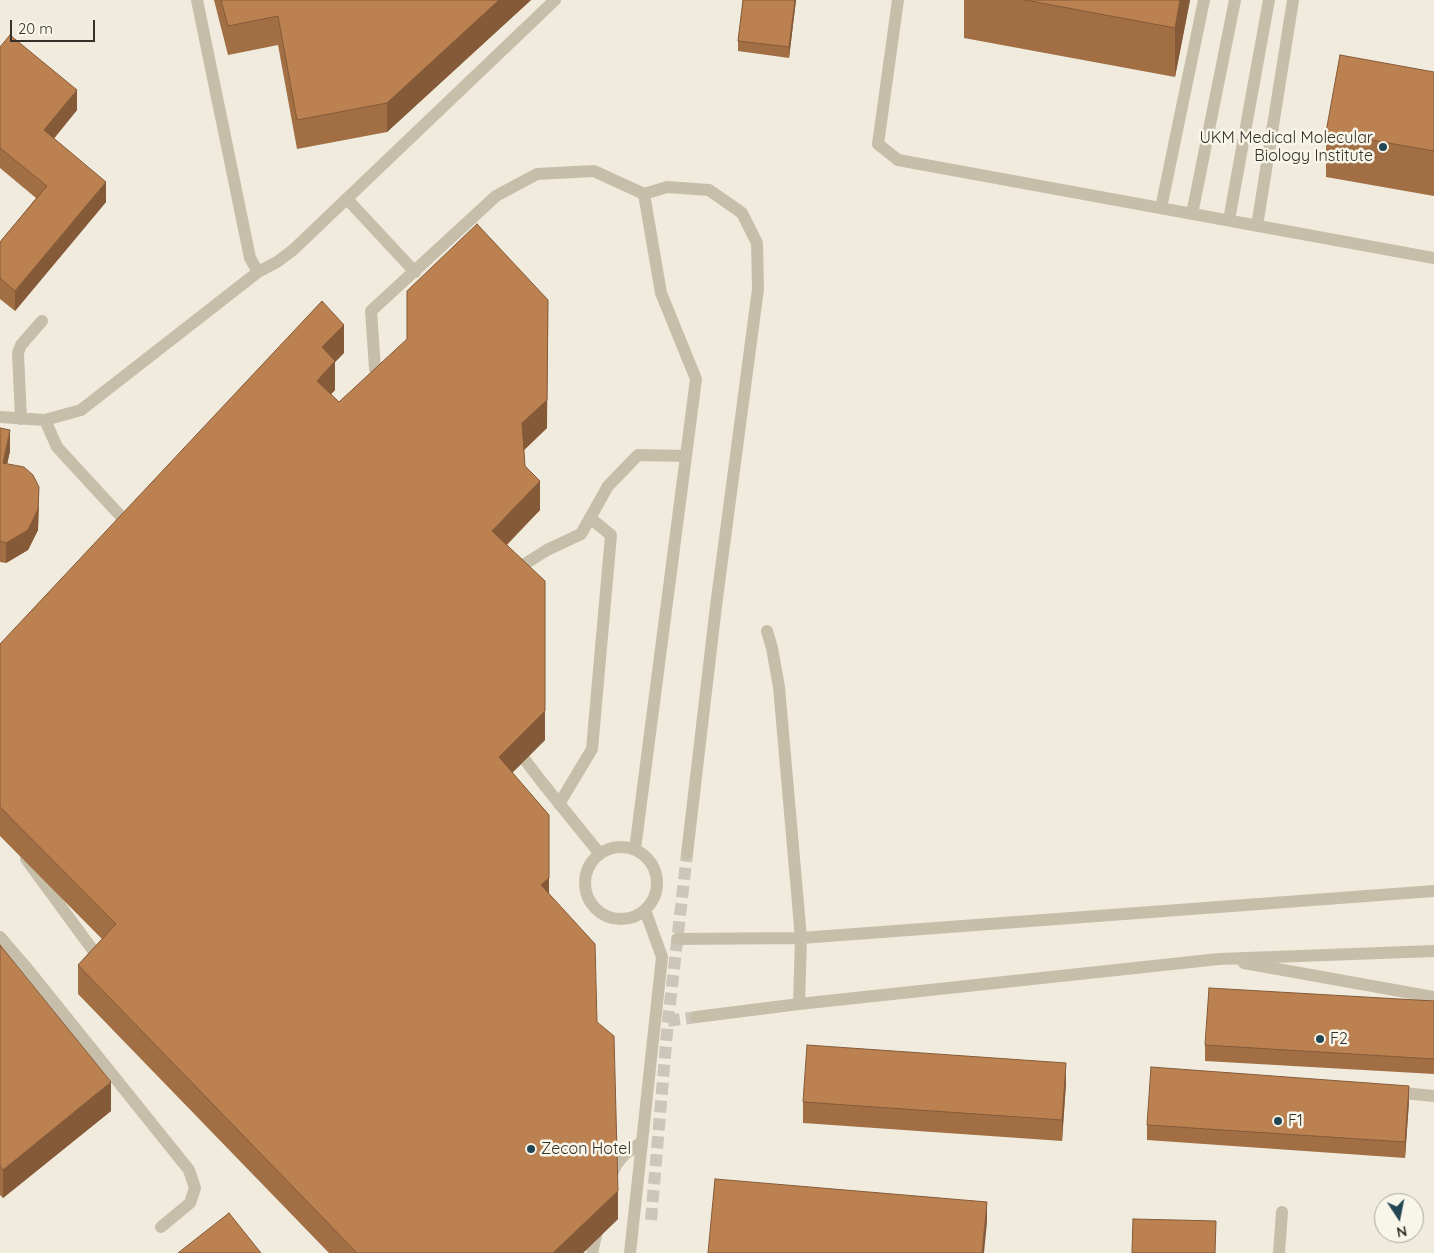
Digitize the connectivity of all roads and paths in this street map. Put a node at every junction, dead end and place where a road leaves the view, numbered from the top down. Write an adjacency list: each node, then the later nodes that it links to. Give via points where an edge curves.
1 (197, 0): 15 (street, via 250,258)
2 (555, 0): 9 (street)
3 (898, 0): 10 (street, via 878,144 898,160)
4 (1204, 0): 10 (street)
5 (1236, 0): 11 (street)
6 (1269, 0): 12 (street)
7 (1293, 0): 13 (street)
8 (644, 194): 16 (street, via 594,171 537,174 496,196); 22 (street, via 661,293 696,380); 32 (street, via 667,187 709,190 742,213 757,243 758,289)
9 (347, 199): 15 (street, via 293,250); 16 (street)
10 (1161, 208): 11 (street)
11 (1192, 214): 12 (street)
12 (1229, 220): 13 (street)
13 (1257, 226): 14 (street)
14 (1434, 258)
15 (258, 272): 21 (street, via 81,410)
16 (415, 272): 18 (street, via 371,311)
17 (42, 321): 20 (street, via 18,353)
18 (375, 369)
19 (0, 417): 20 (street)
20 (21, 419): 21 (street)
21 (45, 420): 24 (street, via 58,447 127,523 127,533)
22 (686, 456): 23 (street, via 638,455 608,486); 30 (street)
23 (590, 518): 25 (street, via 581,534 547,550 506,576); 28 (street, via 611,535 592,749)
24 (120, 540)
25 (505, 586)
26 (767, 631): 36 (street, via 780,688)
27 (509, 738): 28 (street)
28 (559, 804): 31 (street)
29 (18, 847): 40 (street)
30 (636, 849): 31 (street, via 611,848); 34 (street, via 654,866 657,878 657,890)
31 (600, 854): 34 (street, via 591,862 586,874 585,885 594,906 602,914 624,919)
32 (687, 854)
33 (1434, 891): 36 (street)
34 (645, 910): 46 (street, via 662,958)
35 (0, 936): 50 (street, via 189,1170 195,1188 190,1203)
36 (802, 938): 37 (street); 42 (street)
37 (677, 939)
38 (1434, 951): 39 (street)
39 (1219, 958): 41 (street); 42 (street)
40 (112, 976)
41 (1434, 997)
42 (799, 1004): 43 (street)
43 (696, 1017)
44 (1393, 1092): 45 (street)
45 (1434, 1096)
46 (642, 1142): 47 (street, via 616,1165); 52 (street)
47 (607, 1188)
48 (1282, 1212): 53 (street)
49 (600, 1216): 51 (street)
50 (161, 1227)
51 (592, 1253)
52 (630, 1253)
53 (1279, 1253)

